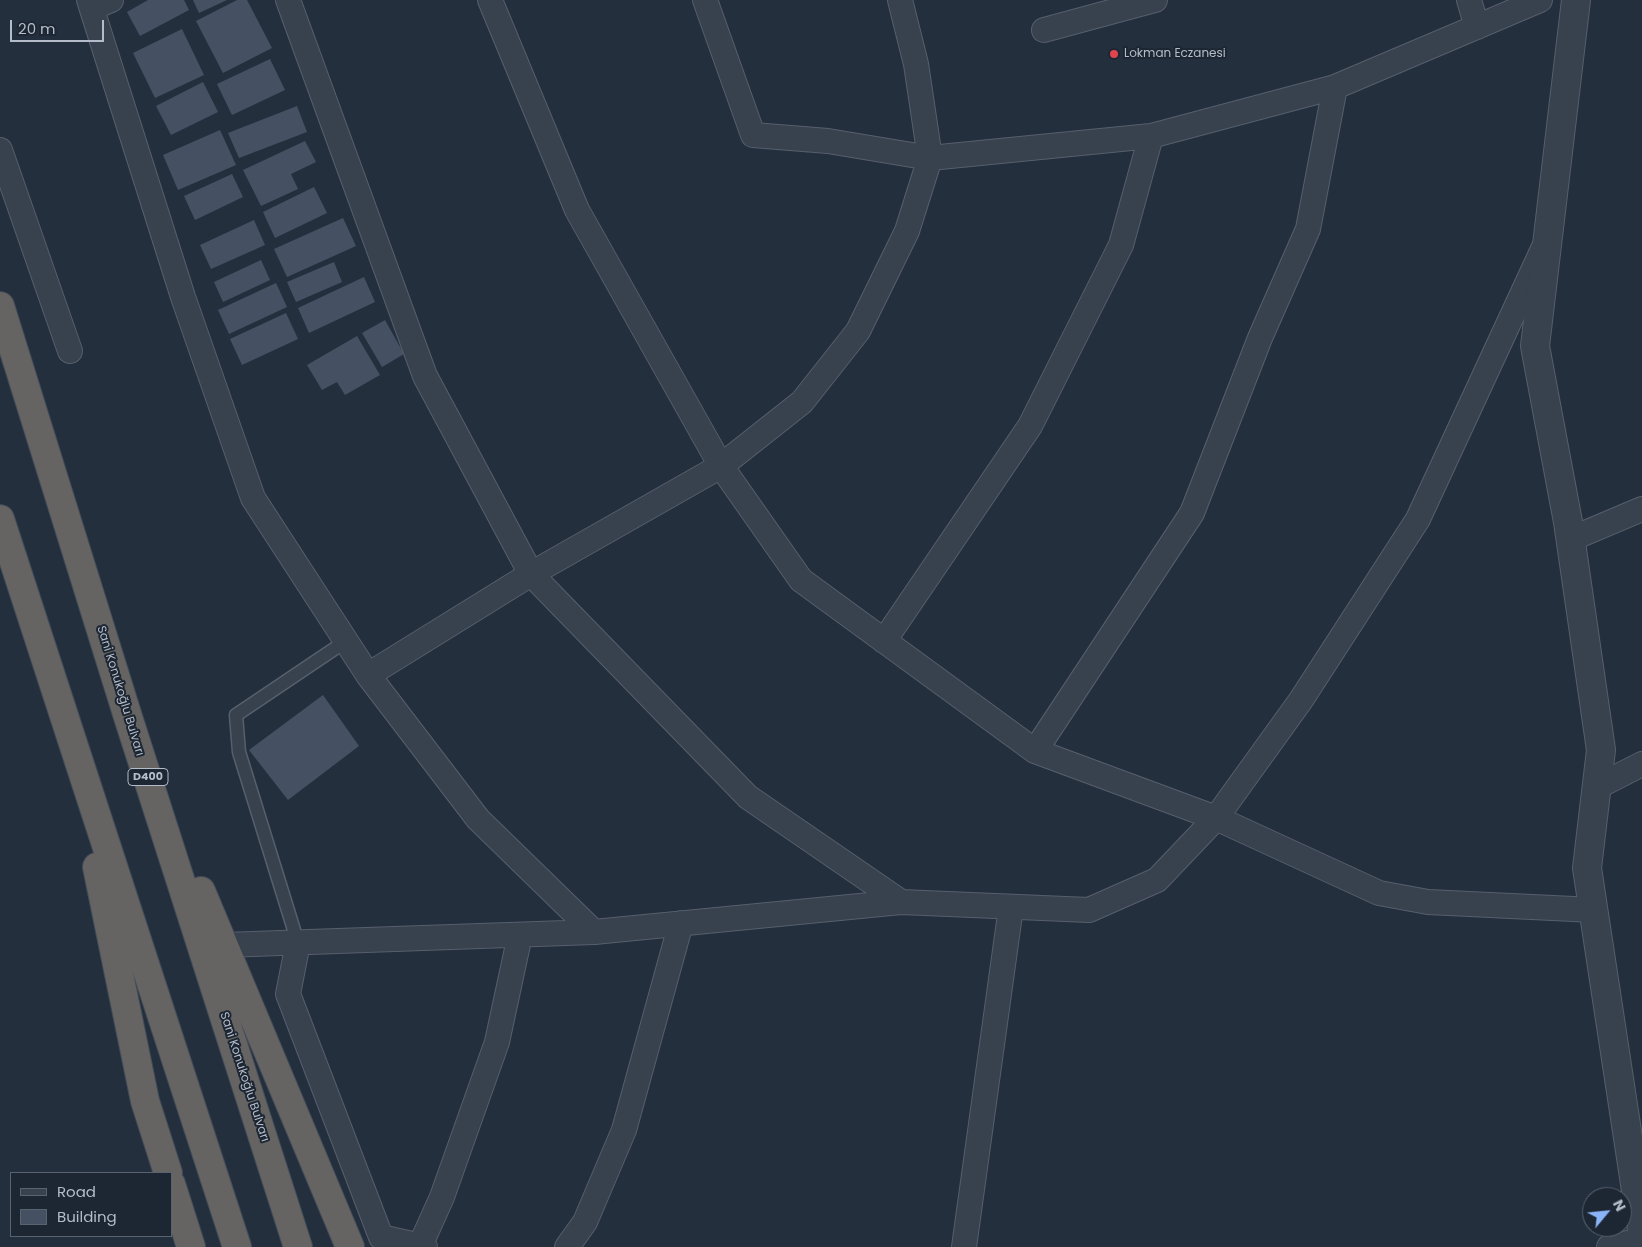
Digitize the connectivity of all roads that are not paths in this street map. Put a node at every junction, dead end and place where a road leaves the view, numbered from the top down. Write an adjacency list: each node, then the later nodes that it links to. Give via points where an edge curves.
1 (288, 0): 23 (street, via 425,376)
2 (490, 0): 19 (street, via 577,210)
3 (705, 0): 15 (street, via 753,135 828,142)
4 (900, 0): 15 (street, via 916,64)
5 (1155, 0): 11 (street)
6 (1469, 0): 10 (street)
7 (1540, 0): 10 (street)
8 (1576, 0): 16 (street)
9 (97, 3): 24 (street, via 183,297 253,498)
10 (1477, 27): 12 (street)
11 (1044, 30)
12 (1335, 87): 13 (street); 29 (street, via 1308,229 1260,338 1192,513)
13 (1151, 136): 15 (street); 25 (street, via 1121,245 1030,426)
14 (0, 150): 18 (street)
15 (930, 158): 19 (street, via 907,231 858,332 802,402)
16 (1548, 238): 22 (street, via 1535,346); 32 (street, via 1418,519 1302,700)
17 (0, 306): 27 (highway, Sani Konukoğlu Bulvarı / D400)
18 (70, 351)
19 (720, 466): 23 (street); 25 (street, via 801,580)
20 (1642, 509): 22 (street)
21 (0, 518): 28 (highway)
22 (1571, 539): 31 (street, via 1601,750)
23 (531, 574): 26 (street); 33 (street, via 748,797)
24 (346, 641): 26 (street); 39 (lane, via 236,715 239,752)
25 (884, 641): 29 (street)
26 (368, 675): 37 (street, via 478,820)
27 (128, 716): 40 (highway); 48 (highway, Sani Konukoğlu Bulvarı / D400)
28 (70, 736): 41 (highway, via 145,1101); 47 (highway)
29 (1035, 751): 32 (street)
30 (1642, 764): 31 (street)
31 (1597, 787): 35 (street, via 1587,868)
32 (1216, 818): 34 (street, via 1156,880 1090,910); 35 (street, via 1378,892 1428,902)
33 (901, 902): 34 (street); 36 (street)
34 (1011, 907): 51 (street)
35 (1594, 910): 43 (street)
36 (681, 923): 37 (street); 50 (street, via 624,1130 585,1222)
37 (594, 932): 38 (street)
38 (520, 935): 39 (street); 45 (street, via 497,1042)
39 (298, 943): 40 (street); 45 (street, via 288,994 382,1237)
40 (224, 945): 49 (highway)
41 (168, 1172)
42 (172, 1187): 46 (highway)
43 (1642, 1230)
44 (1642, 1240): 52 (street)
45 (422, 1246)
46 (191, 1247)
47 (237, 1247)
48 (298, 1247)
49 (350, 1247)
50 (568, 1247)
51 (964, 1247)
52 (1609, 1247)

